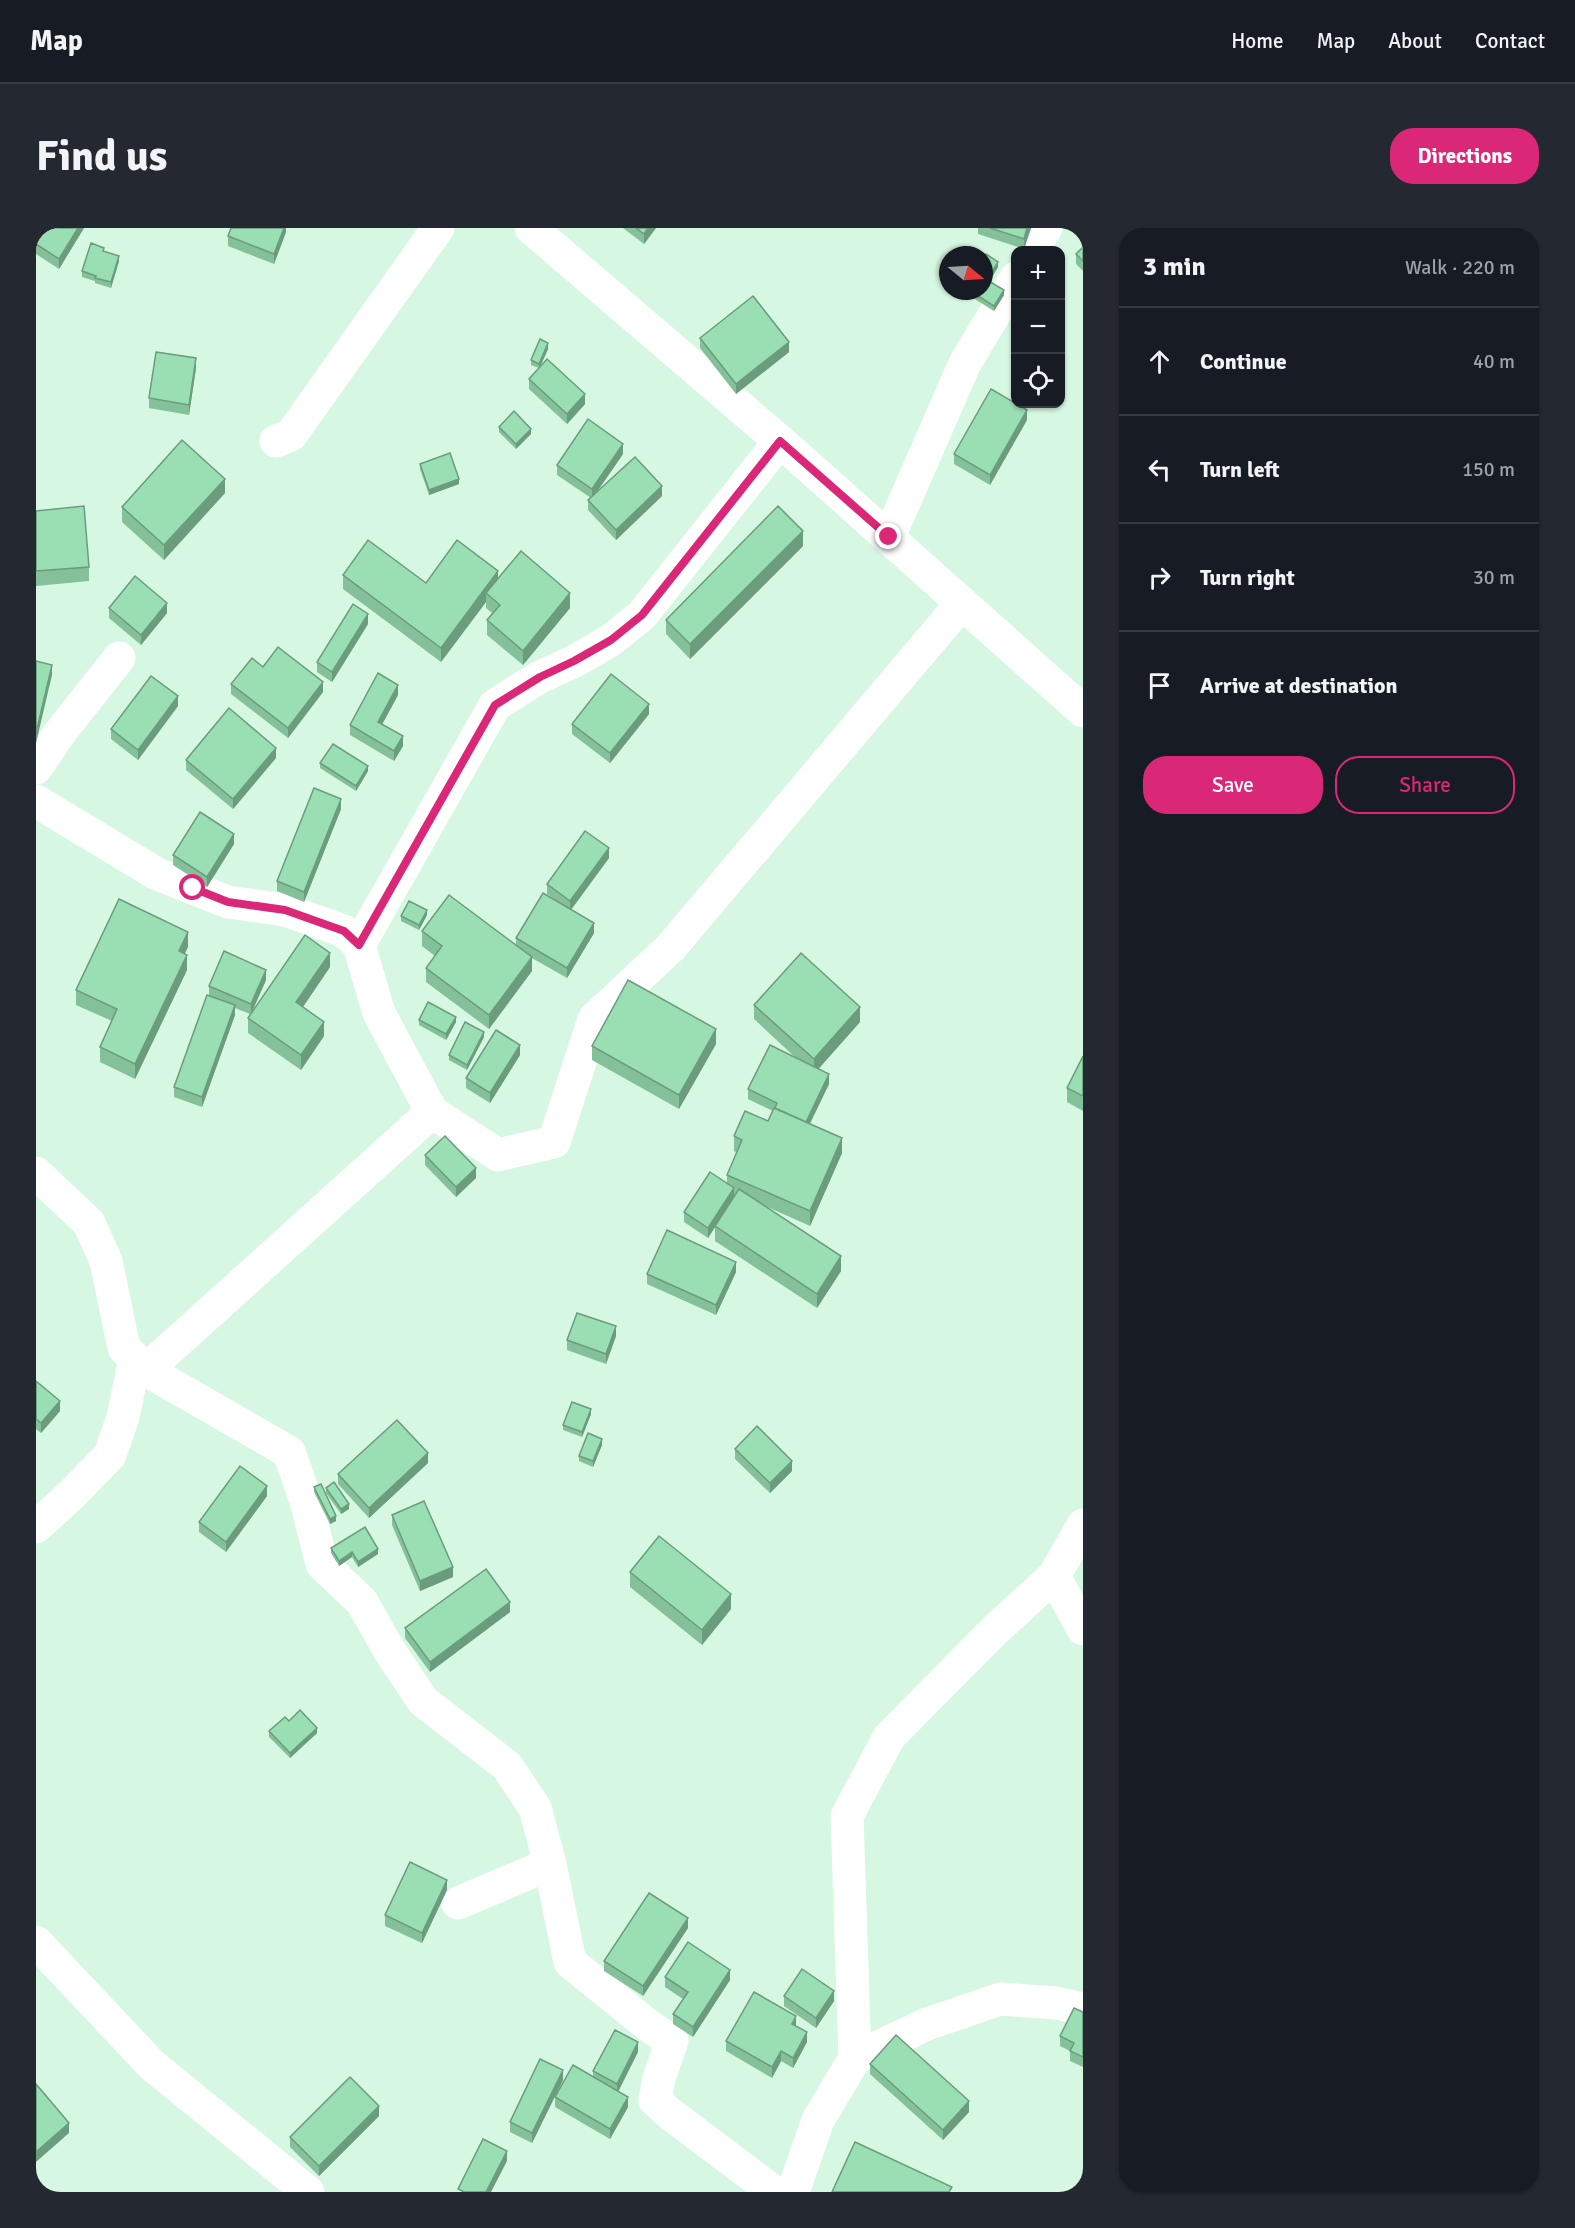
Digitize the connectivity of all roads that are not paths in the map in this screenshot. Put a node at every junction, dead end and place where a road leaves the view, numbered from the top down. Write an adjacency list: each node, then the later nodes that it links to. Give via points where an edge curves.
1 (438, 228): 6 (street, via 291,435)
2 (531, 228): 7 (street)
3 (1046, 228): 4 (street)
4 (1035, 246)
5 (1011, 286): 8 (street, via 965,363)
6 (276, 441)
7 (780, 441): 8 (street); 14 (street, via 642,615 611,640 495,705)
8 (889, 537): 9 (street)
9 (962, 603): 11 (street); 15 (street, via 670,948 594,1018 554,1142 498,1155)
10 (118, 658): 12 (street)
11 (1083, 711)
12 (36, 768)
13 (36, 801): 14 (street, via 157,874 228,902 285,910 344,931)
14 (359, 945): 15 (street, via 379,1013)
15 (432, 1112): 17 (street)
16 (36, 1173): 17 (street, via 89,1223 106,1261 124,1348)
17 (141, 1365): 19 (street, via 110,1455); 22 (street, via 289,1452 322,1564 362,1602 423,1701 507,1766 535,1808)
18 (1083, 1525): 20 (street)
19 (36, 1527)
20 (1054, 1576): 21 (street); 26 (street, via 889,1737 847,1816)
21 (1083, 1629)
22 (550, 1864): 23 (street); 28 (street, via 570,1962 672,2041 655,2100)
23 (458, 1903)
24 (36, 1942): 27 (street, via 152,2065)
25 (1083, 2009): 26 (street, via 1000,1999 927,2024)
26 (855, 2058): 29 (street, via 819,2120)
27 (306, 2191)
28 (774, 2192)
29 (793, 2192)

